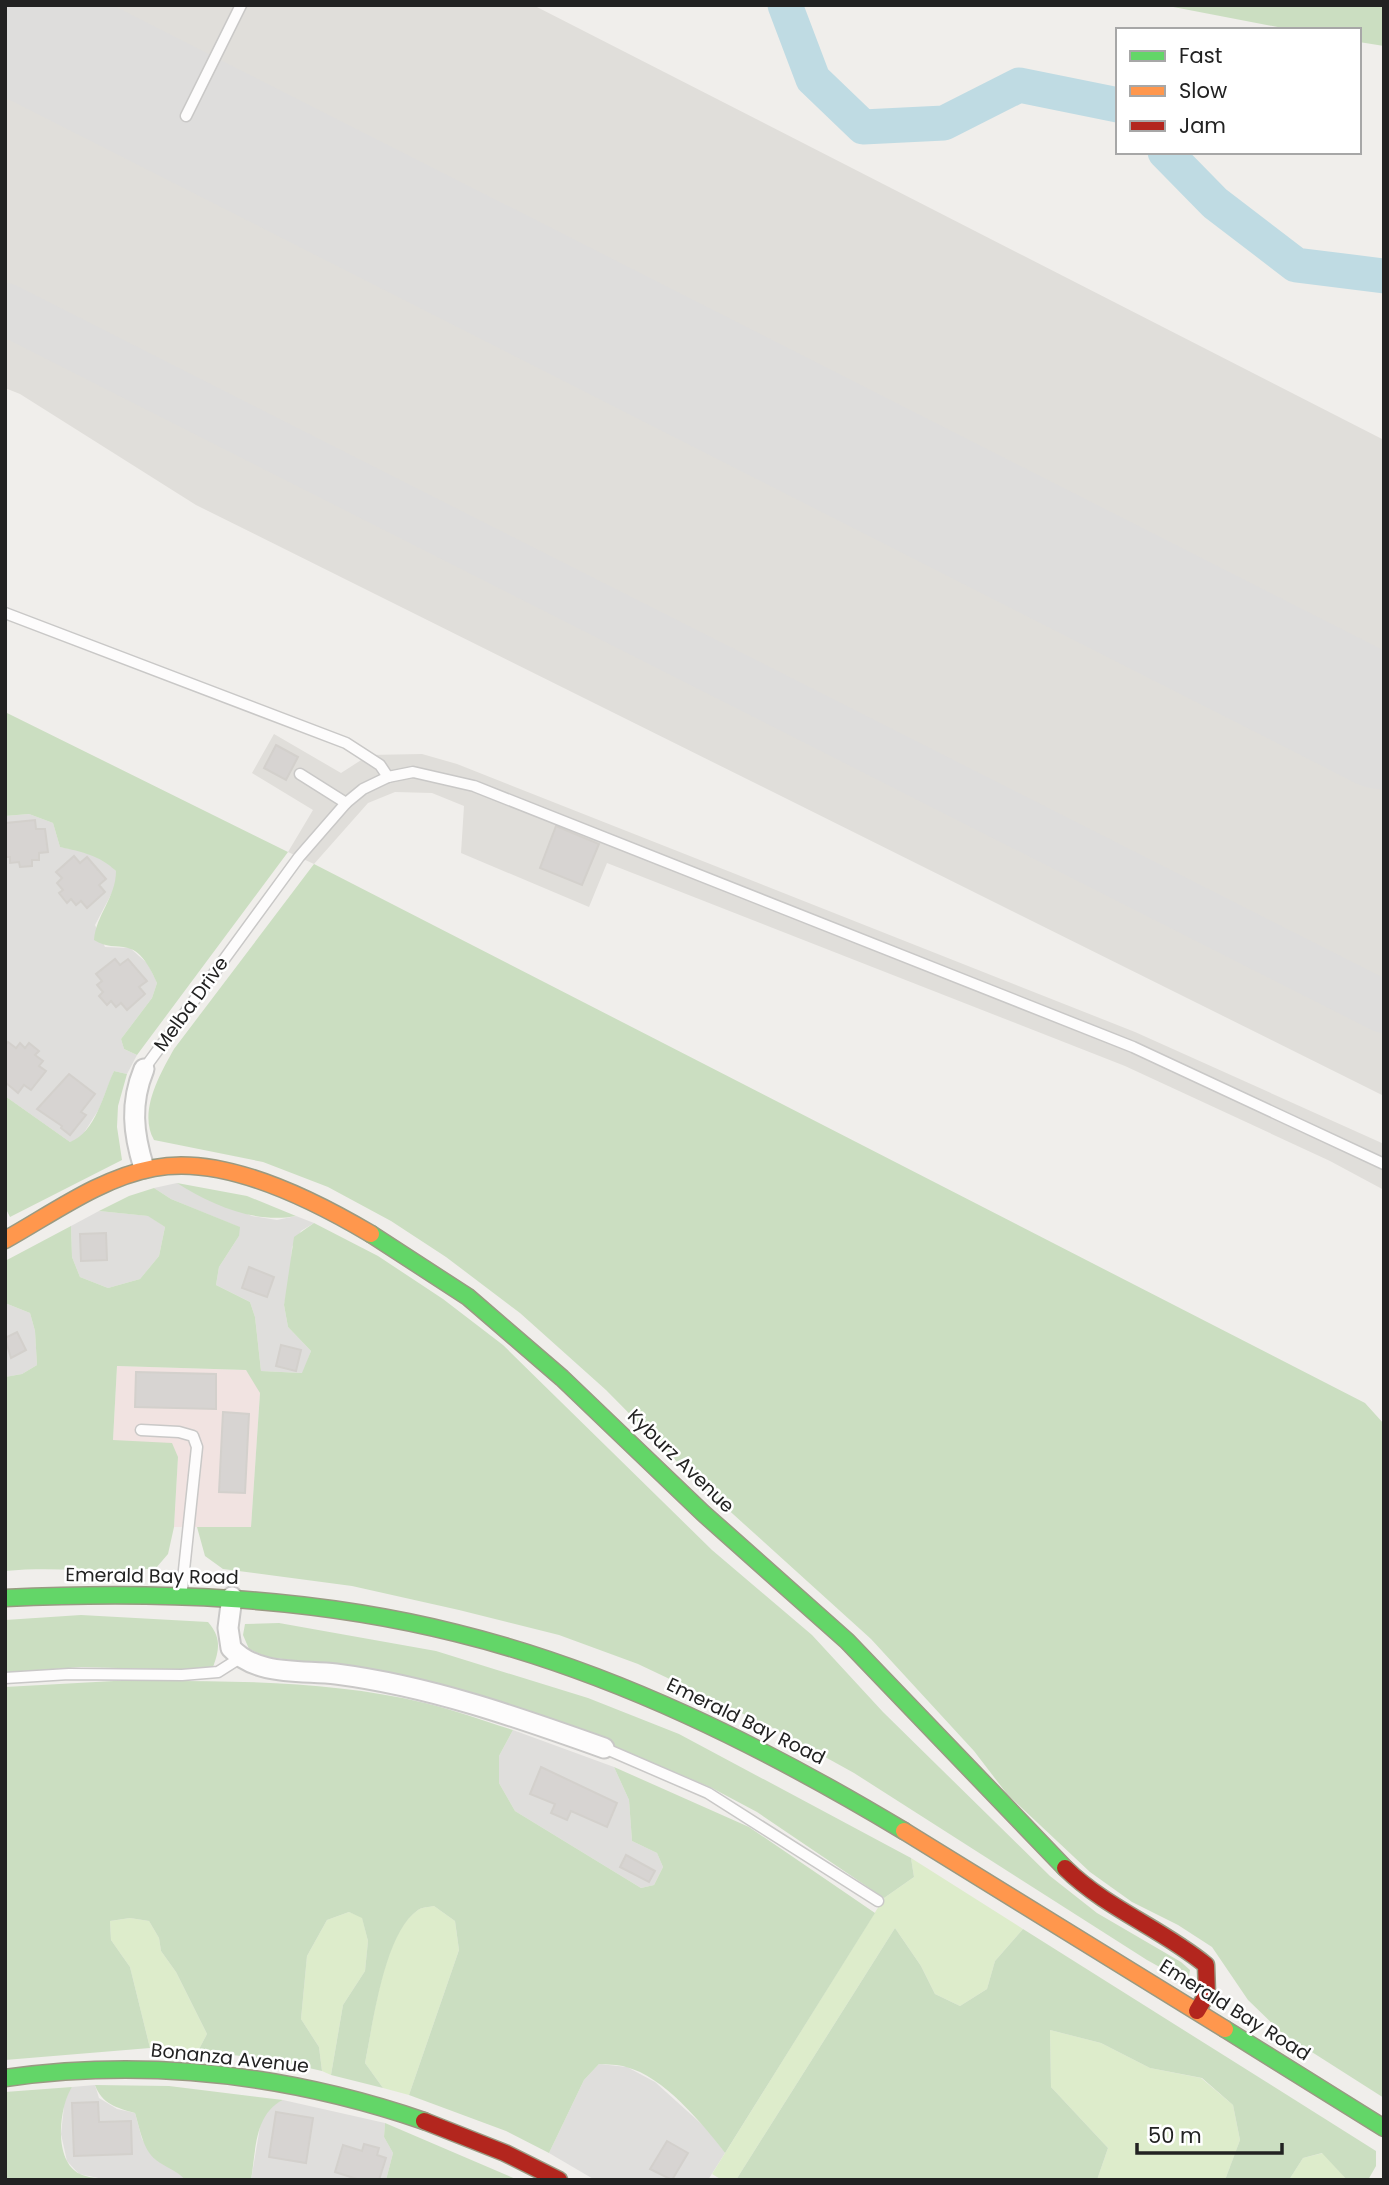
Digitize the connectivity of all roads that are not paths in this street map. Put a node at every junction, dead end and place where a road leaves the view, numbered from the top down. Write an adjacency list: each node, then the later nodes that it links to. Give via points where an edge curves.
1 (242, 5): 2 (lane)
2 (186, 116)
3 (5, 613): 5 (lane, via 346,743 380,765)
4 (300, 774): 6 (lane)
5 (388, 777): 6 (lane, Melba Drive); 8 (lane, via 413,772 474,786 1133,1047)
6 (346, 803): 7 (lane, Melba Drive, via 299,857)
7 (144, 1069): 9 (street, Melba Drive, via 135,1090 133,1113)
8 (1384, 1164)
9 (144, 1168): 10 (main road, Kyburz Avenue); 19 (main road, Kyburz Avenue, via 203,1167 271,1185 369,1230 453,1283 502,1321 717,1525 827,1621 1086,1888 1206,1965 1207,1994)
10 (5, 1240)
11 (141, 1430): 12 (lane, via 193,1436 197,1447)
12 (182, 1593): 13 (main road, Emerald Bay Road); 14 (main road, Emerald Bay Road)
13 (232, 1597): 15 (street, via 228,1628 231,1648); 19 (main road, Emerald Bay Road, via 347,1611 459,1634 582,1671 664,1703 811,1776)
14 (5, 1598)
15 (240, 1658): 16 (lane, via 218,1672 183,1675); 17 (street, via 254,1666 411,1687 480,1705)
16 (5, 1678)
17 (604, 1748): 18 (lane, via 708,1793)
18 (878, 1901)
19 (1197, 2011): 21 (main road, Emerald Bay Road)
20 (5, 2078): 22 (main road, Bonanza Avenue, via 94,2068 270,2079 394,2110 497,2149)
21 (1384, 2128)
22 (559, 2180)

